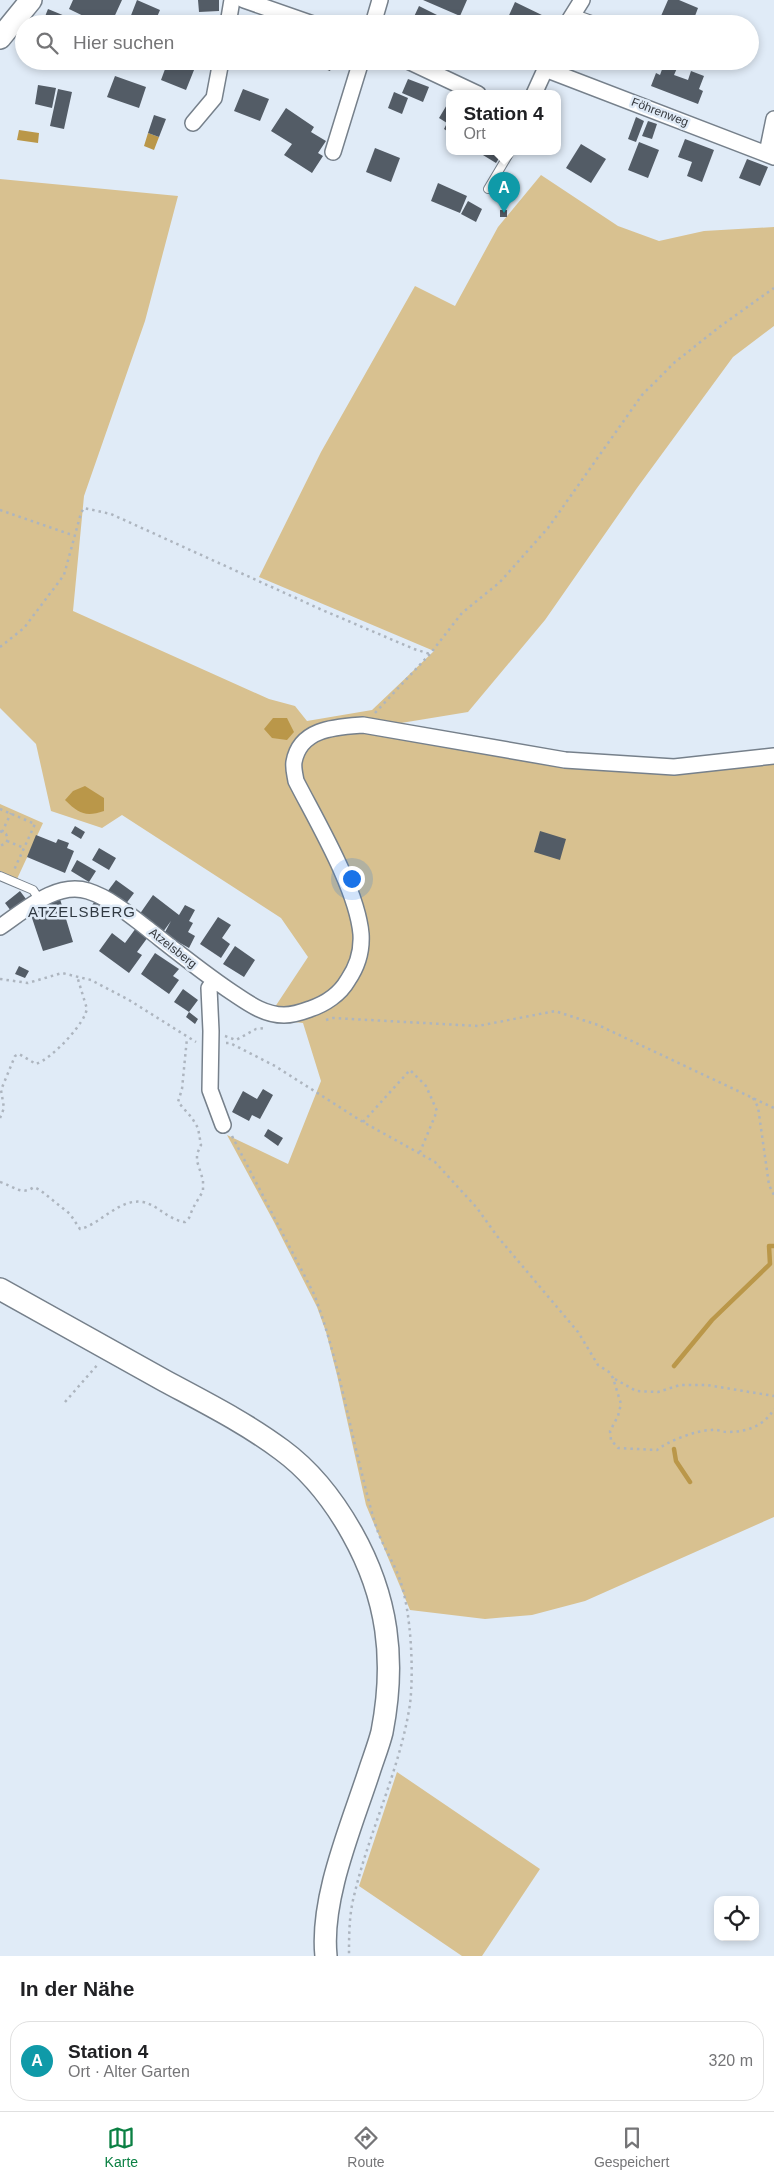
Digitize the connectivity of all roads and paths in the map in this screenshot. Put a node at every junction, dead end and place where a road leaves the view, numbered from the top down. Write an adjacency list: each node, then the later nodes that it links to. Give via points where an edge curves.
1 (31, 0): 6 (street)
2 (232, 0): 7 (street)
3 (244, 0): 8 (street)
4 (380, 0): 9 (street)
5 (582, 0): 10 (street)
6 (19, 15)
7 (230, 15)
8 (287, 15)
9 (376, 15)
10 (571, 15)
11 (15, 20): 12 (street)
12 (0, 38)
13 (219, 70): 21 (street, via 214,98)
14 (359, 70): 22 (street)
15 (427, 70): 18 (street)
16 (545, 70): 19 (street)
17 (559, 70): 24 (street, Föhrenweg)
18 (470, 90)
19 (536, 90)
20 (774, 119): 24 (street)
21 (193, 123)
22 (332, 152)
23 (508, 155): 25 (lane)
24 (771, 155)
25 (488, 189)
26 (774, 288): 30 (path, via 675,362 642,395 548,528 500,582 462,613)
27 (0, 510): 28 (path)
28 (75, 536): 29 (path, via 64,576 24,628); 30 (path, via 84,508 111,514 320,609)
29 (0, 646)
30 (430, 654): 31 (path)
31 (364, 725): 32 (street, via 565,760 674,767); 45 (street, Atzelsberg, via 333,727 310,736 299,747 294,763 296,781 352,895 361,933 356,966 348,982 326,1003 283,1015 256,1008)
32 (774, 756)
33 (0, 809): 34 (path)
34 (11, 814): 35 (path); 38 (path, via 35,824)
35 (1, 831): 36 (path, via 6,834)
36 (7, 841): 37 (path); 38 (path)
37 (0, 846)
38 (24, 848): 39 (path, via 13,872)
39 (7, 869)
40 (0, 876): 41 (lane, via 33,890)
41 (39, 900): 42 (street, Atzelsberg); 45 (street, Atzelsberg, via 70,889 87,890 136,919)
42 (0, 927)
43 (76, 976): 44 (path, via 62,973 28,984); 48 (path, via 91,980 129,1000); 52 (path, via 86,1015 53,1054 42,1062 36,1064 23,1055 15,1056 1,1090 4,1108)
44 (0, 979)
45 (214, 980): 49 (street, via 209,988)
46 (324, 1020): 50 (path, via 478,1026 555,1011 598,1025)
47 (269, 1027): 49 (path, via 256,1029 236,1040)
48 (187, 1038): 49 (path, via 199,1044); 56 (path, via 178,1102 198,1128 201,1146 197,1161 203,1192 185,1222 137,1202 111,1211 80,1229 70,1214 40,1190 34,1188 23,1192)
49 (211, 1038): 53 (path, via 230,1043 275,1066); 54 (street, via 210,1090)
50 (752, 1097): 51 (path); 57 (path, via 758,1107 769,1184)
51 (774, 1108)
52 (0, 1118)
53 (363, 1122): 55 (path); 55 (path, via 410,1070 426,1086 437,1111)
54 (222, 1125)
55 (420, 1152): 60 (path, via 435,1162 478,1208 497,1236 578,1332 598,1365)
56 (0, 1182)
57 (774, 1195)
58 (0, 1289): 59 (street)
59 (110, 1350): 62 (path); 64 (street, via 282,1449 309,1473 337,1506 368,1561 381,1601 387,1634 389,1688 381,1734 332,1886 326,1921)
60 (613, 1378): 61 (path, via 636,1391 658,1392 680,1385 707,1385); 63 (path, via 621,1404 610,1430 611,1440 618,1448 626,1450 657,1450 666,1442 712,1429 725,1433 746,1431 763,1423)
61 (774, 1396)
62 (66, 1402)
63 (774, 1409)
64 (326, 1956)

